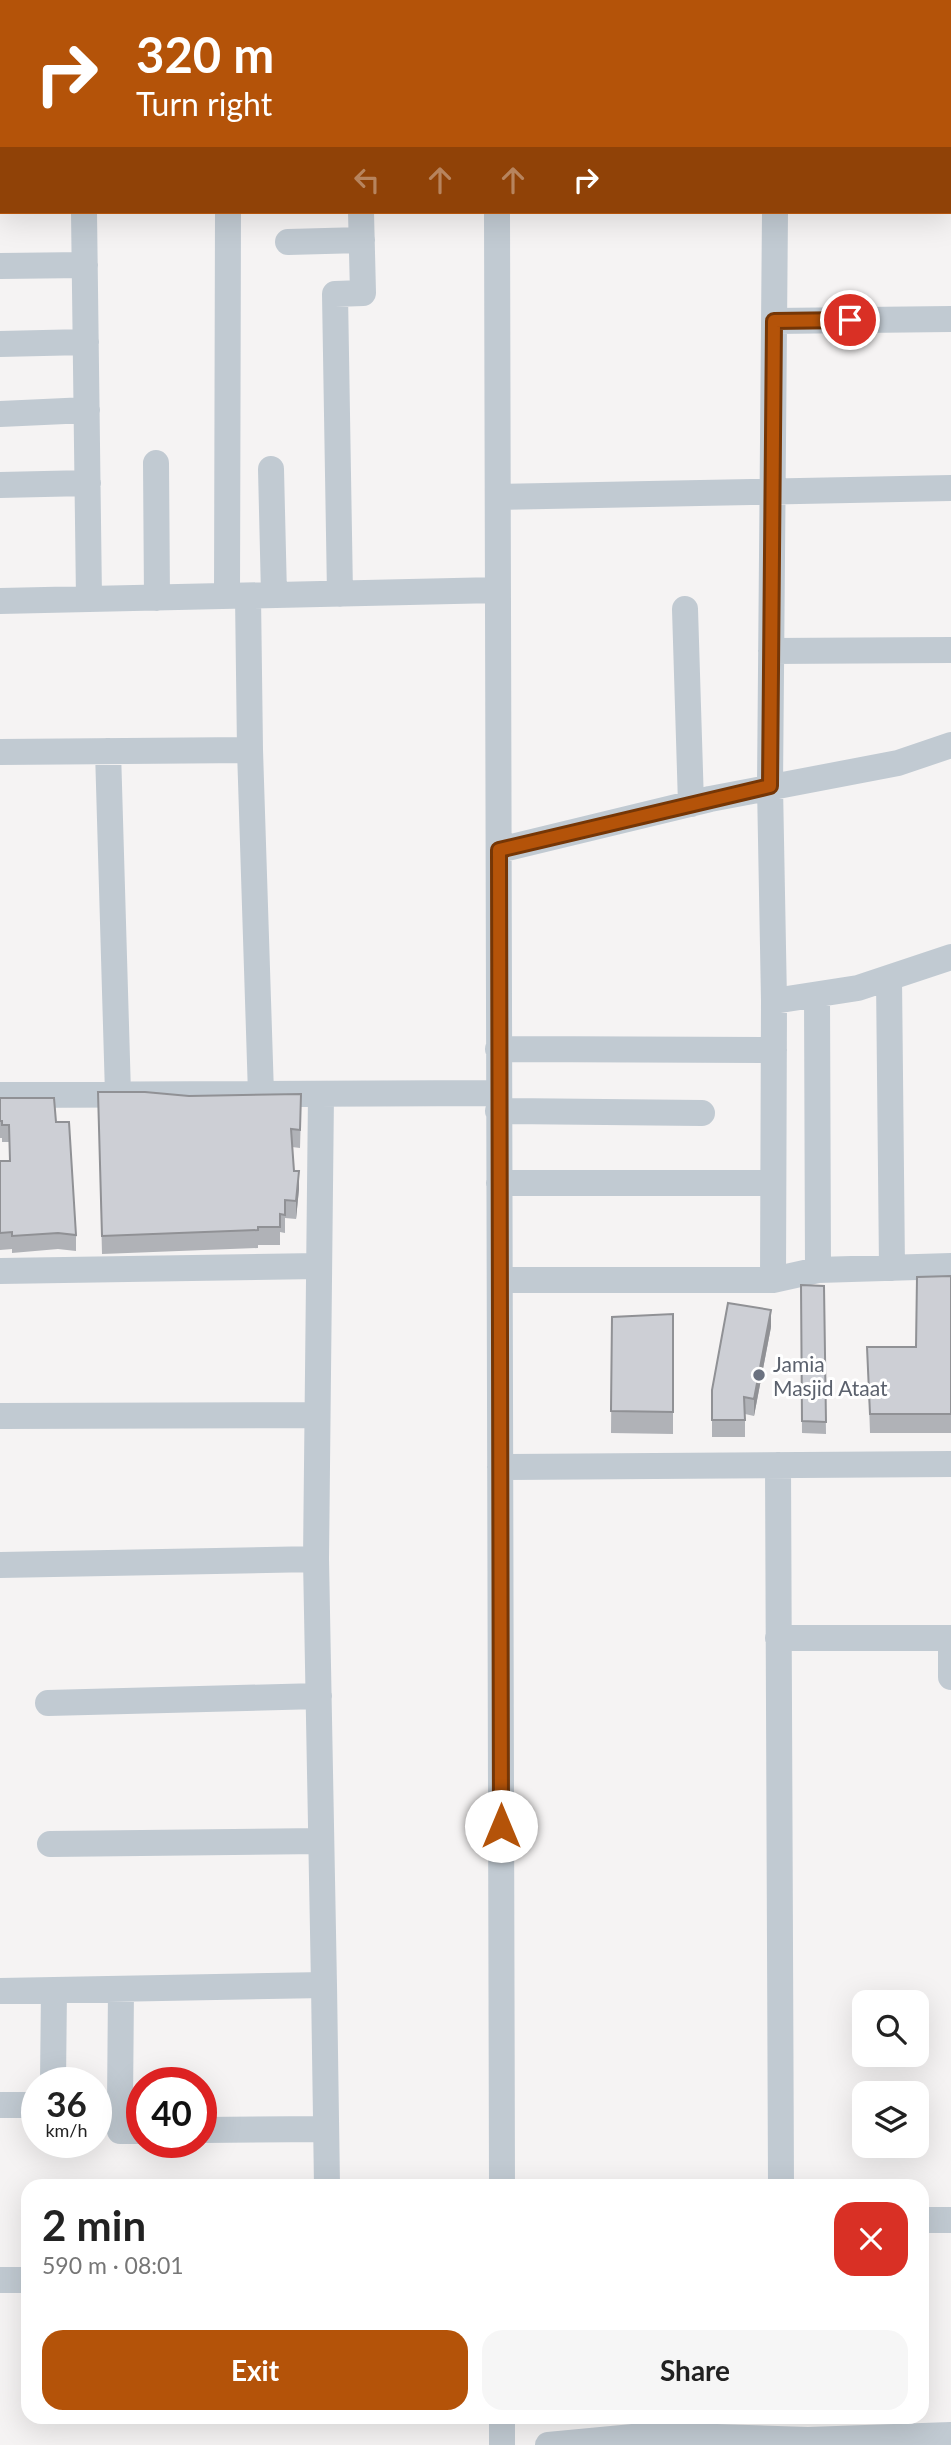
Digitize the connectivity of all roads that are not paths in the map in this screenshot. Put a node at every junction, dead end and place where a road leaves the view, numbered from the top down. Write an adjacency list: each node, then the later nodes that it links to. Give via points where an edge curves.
1 (84, 214): 8 (street)
2 (228, 214): 25 (street)
3 (362, 214): 6 (street)
4 (498, 214): 22 (street)
5 (775, 214): 11 (street)
6 (362, 240): 7 (street); 24 (street, via 363,293 335,293)
7 (288, 242)
8 (85, 265): 9 (street); 12 (street)
9 (0, 266)
10 (951, 319): 11 (street)
11 (774, 321): 21 (street)
12 (86, 342): 13 (street); 14 (street)
13 (0, 344)
14 (87, 410): 15 (street); 18 (street)
15 (0, 414)
16 (156, 463): 26 (street)
17 (271, 469): 25 (street)
18 (88, 483): 19 (street); 27 (street)
19 (0, 485)
20 (951, 488): 21 (street)
21 (772, 492): 22 (street); 31 (street)
22 (498, 497): 23 (street)
23 (498, 590): 24 (street); 38 (street)
24 (340, 594): 25 (street)
25 (250, 596): 26 (street); 34 (street)
26 (157, 598): 27 (street)
27 (89, 599): 28 (street)
28 (0, 601)
29 (685, 609): 37 (street)
30 (951, 650): 31 (street)
31 (771, 651): 36 (street)
32 (951, 746): 36 (street, via 898,764)
33 (108, 751): 34 (street); 35 (street); 46 (street)
34 (250, 751): 47 (street)
35 (0, 752)
36 (770, 786): 37 (street); 42 (street)
37 (691, 804): 38 (street)
38 (499, 850): 43 (street)
39 (951, 957): 40 (street)
40 (889, 978): 41 (street); 55 (street)
41 (817, 995): 42 (street); 56 (street)
42 (774, 1001): 44 (street)
43 (498, 1049): 44 (street); 49 (street)
44 (774, 1050): 52 (street)
45 (0, 1094): 46 (street)
46 (118, 1094): 47 (street)
47 (261, 1094): 48 (street)
48 (321, 1094): 49 (street); 53 (street)
49 (498, 1102): 50 (street); 51 (street)
50 (702, 1113)
51 (499, 1183): 52 (street); 58 (street)
52 (773, 1183): 59 (street)
53 (318, 1266): 57 (street); 60 (street)
54 (951, 1266): 55 (street)
55 (892, 1268): 56 (street)
56 (818, 1270): 59 (street)
57 (0, 1271)
58 (500, 1280): 59 (street); 64 (street)
59 (773, 1280)
60 (317, 1415): 61 (street); 65 (street)
61 (0, 1416)
62 (951, 1464): 63 (street)
63 (778, 1465): 64 (street); 68 (street)
64 (500, 1467): 87 (street)
65 (316, 1559): 66 (street); 70 (street)
66 (0, 1565)
67 (951, 1637): 68 (street); 69 (street)
68 (779, 1638): 88 (street)
69 (951, 1677)
70 (319, 1696): 71 (street); 72 (street)
71 (48, 1703)
72 (321, 1841): 73 (street); 74 (street)
73 (50, 1844)
74 (324, 1985): 75 (street); 83 (street)
75 (121, 1989): 76 (street); 79 (street)
76 (54, 1990): 77 (street); 78 (street)
77 (0, 1991)
78 (53, 2067)
79 (112, 2069)
80 (0, 2105): 81 (street)
81 (21, 2105)
82 (112, 2114): 85 (street, via 120,2131)
83 (326, 2129): 84 (street); 86 (street)
84 (217, 2130)
85 (126, 2131)
86 (327, 2179)
87 (502, 2179)
88 (781, 2179)
89 (929, 2220): 90 (street)
90 (951, 2220)
91 (0, 2280): 92 (street)
92 (21, 2280)
93 (502, 2424): 96 (street)
94 (951, 2435): 95 (street)
95 (808, 2443): 97 (street, via 654,2435)
96 (502, 2445)
97 (548, 2445)

